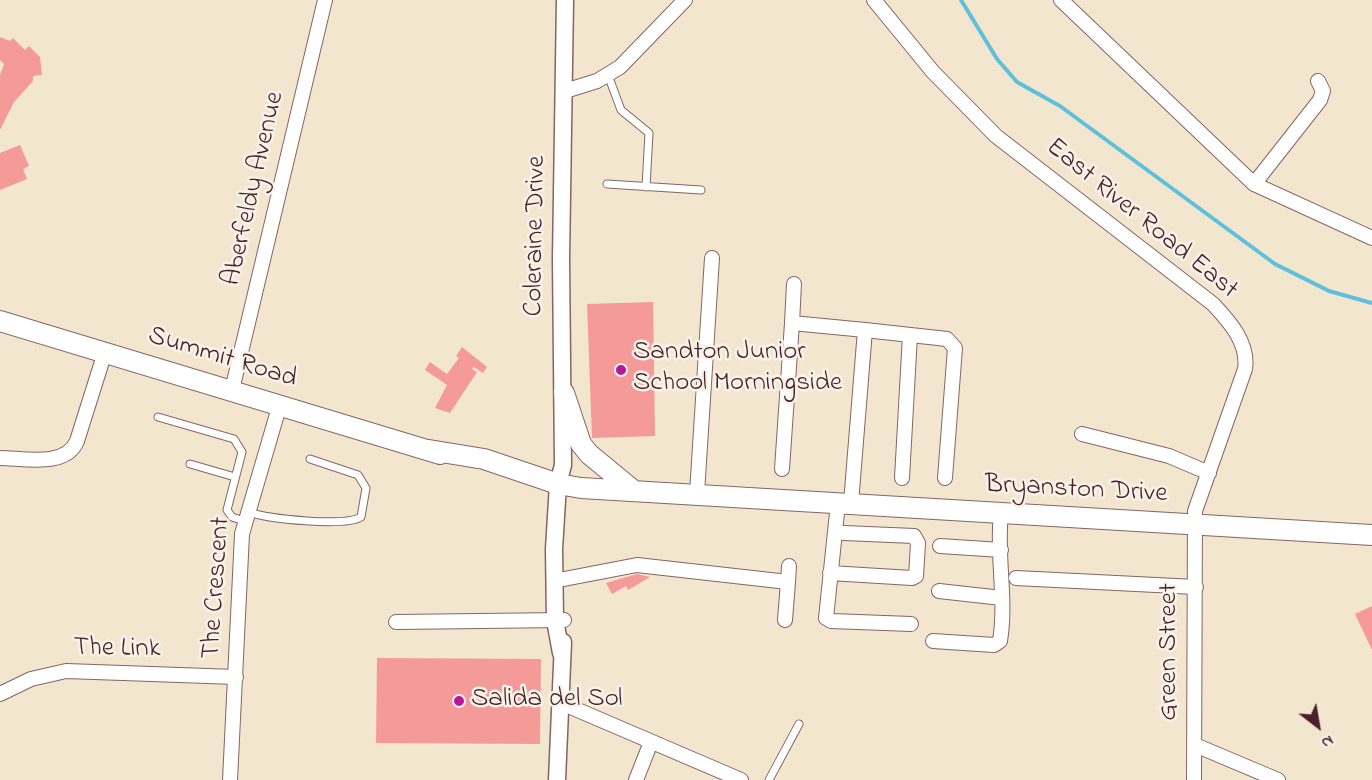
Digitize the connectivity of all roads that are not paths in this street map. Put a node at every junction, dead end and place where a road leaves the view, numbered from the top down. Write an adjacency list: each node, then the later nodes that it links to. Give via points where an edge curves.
1 (325, 0): 21 (street, Aberfeldy Avenue)
2 (566, 0): 8 (street, Coleraine Drive)
3 (685, 0): 6 (street)
4 (874, 0): 30 (street, East River Road East, via 933,72 980,121 1173,271 1213,304 1233,327 1244,349 1246,364)
5 (1061, 0): 10 (street)
6 (608, 75): 8 (street); 11 (lane, via 621,110 649,133)
7 (1318, 81): 10 (street, via 1323,90 1320,100)
8 (565, 91): 22 (street, Coleraine Drive, via 561,259)
9 (607, 184): 11 (lane)
10 (1254, 184): 13 (street)
11 (646, 187): 12 (lane)
12 (701, 190)
13 (1372, 238)
14 (712, 258): 36 (street)
15 (794, 284): 17 (street)
16 (0, 321): 20 (main road, Summit Road)
17 (792, 323): 18 (street); 29 (street)
18 (864, 330): 19 (street); 38 (street)
19 (910, 335): 32 (street); 33 (street, via 947,339 955,348)
20 (105, 352): 21 (main road, Summit Road); 26 (street, via 70,453 55,458)
21 (232, 390): 23 (main road, Summit Road)
22 (564, 393): 34 (street, Coleraine Drive); 35 (main road, via 581,444)
23 (280, 404): 34 (main road, Summit Road, via 429,450 481,471); 40 (street, The Crescent)
24 (158, 417): 31 (lane, via 234,439 242,452)
25 (1082, 434): 30 (street, via 1160,453)
26 (0, 458)
27 (310, 459): 40 (lane, via 358,475 366,488 361,517 348,522)
28 (190, 464): 31 (lane)
29 (782, 469)
30 (1209, 473): 41 (street, East River Road East)
31 (235, 477): 40 (lane, via 227,510 232,517)
32 (902, 478)
33 (945, 478)
34 (563, 486): 35 (main road, Bryanston Drive); 37 (main road, Bryanston Drive, via 641,500); 51 (street, Coleraine Drive)
35 (634, 491): 36 (main road, Bryanston Drive)
36 (697, 493): 37 (main road, Bryanston Drive)
37 (778, 499): 38 (main road, Bryanston Drive)
38 (845, 503): 39 (main road, Bryanston Drive); 47 (street)
39 (1001, 514): 41 (main road, Bryanston Drive); 45 (street)
40 (245, 516): 59 (street, The Crescent, via 240,546)
41 (1194, 525): 43 (main road, Bryanston Drive); 50 (street, Green Street)
42 (843, 533): 47 (street, via 914,536 918,543 916,576)
43 (1372, 535)
44 (940, 546): 45 (street)
45 (1001, 550): 53 (street)
46 (789, 566): 49 (street)
47 (830, 573): 57 (street, via 825,612 831,621)
48 (1016, 578): 50 (street)
49 (788, 582): 51 (street, via 637,565); 55 (street)
50 (1196, 587): 64 (street, Green Street)
51 (561, 588): 54 (street, Coleraine Drive)
52 (939, 591): 53 (street)
53 (1002, 598): 58 (street, via 998,644)
54 (559, 620): 56 (street); 61 (street, Coleraine Drive)
55 (785, 620)
56 (396, 622)
57 (911, 624)
58 (933, 641)
59 (236, 677): 60 (street, The Link, via 66,671 31,679); 65 (street, The Crescent)
60 (0, 694)
61 (559, 702): 63 (street); 66 (street, Coleraine Drive)
62 (799, 724): 69 (lane)
63 (651, 742): 67 (street); 68 (street)
64 (1196, 745): 70 (street, Green Street); 71 (street)
65 (230, 780)
66 (557, 780)
67 (636, 780)
68 (741, 780)
69 (769, 780)
70 (1194, 780)
71 (1278, 780)

